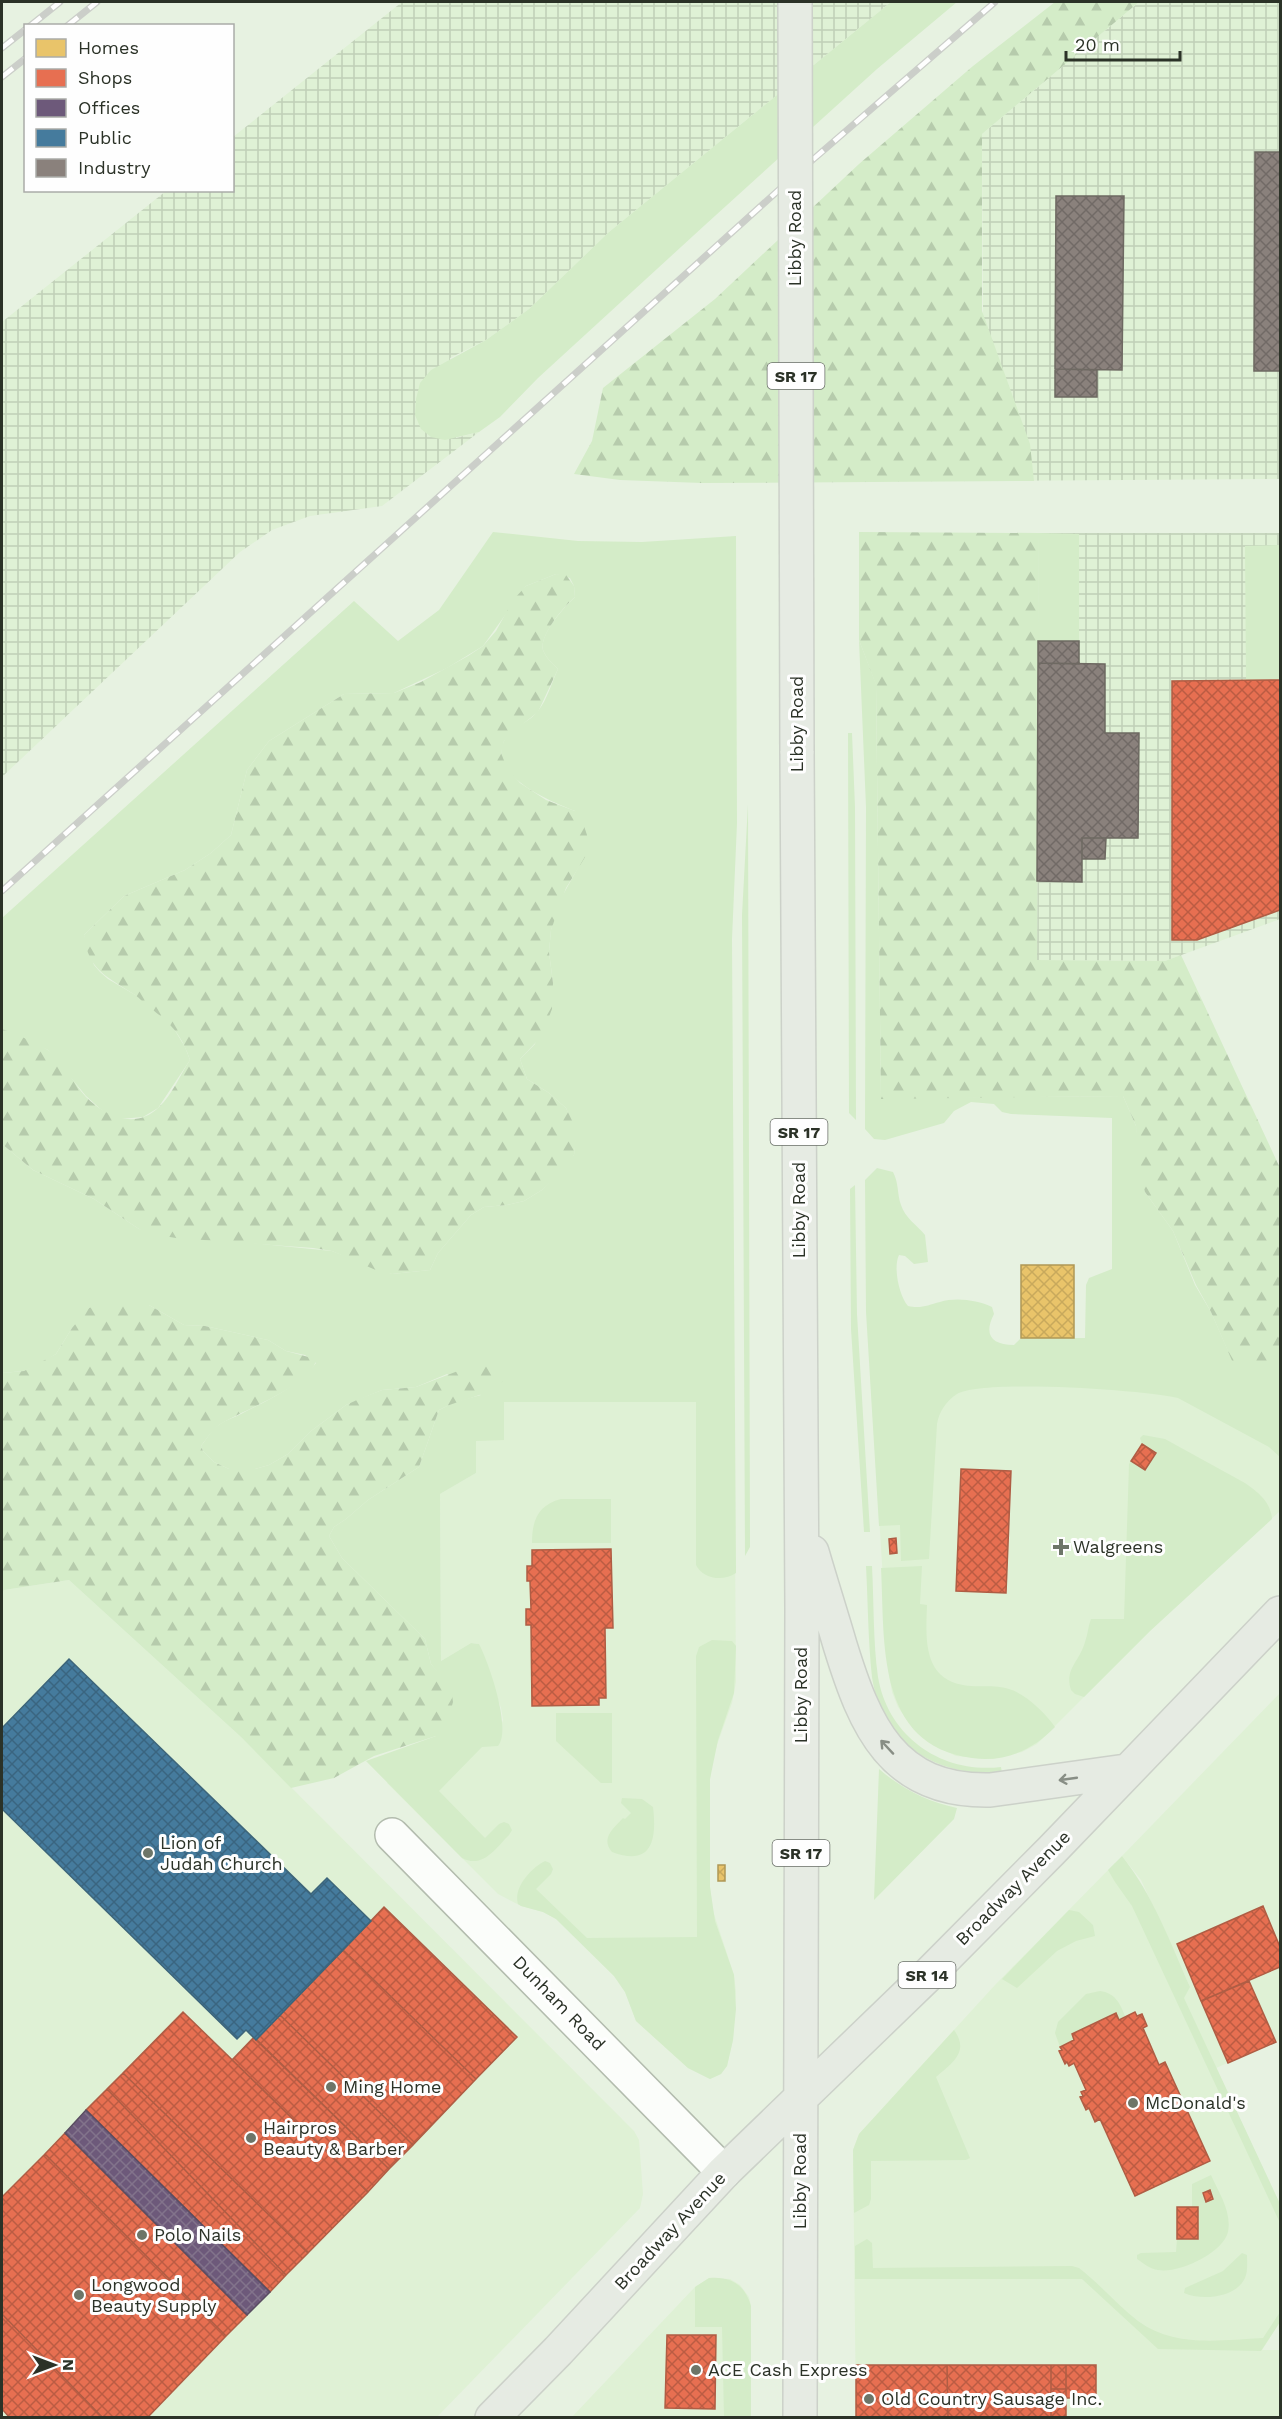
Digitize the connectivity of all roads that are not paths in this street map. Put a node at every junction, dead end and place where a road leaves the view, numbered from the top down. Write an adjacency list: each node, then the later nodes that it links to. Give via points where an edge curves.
1 (795, 2): 2 (main road, Libby Road / SR 17, bridge)
2 (800, 1513): 4 (main road, one-way to 2, via 970,1790 941,1785 903,1763 881,1742 864,1715); 6 (main road, Libby Road / SR 17)
3 (1281, 1613): 4 (main road, Broadway Avenue / SR 14)
4 (1126, 1771): 6 (main road, Broadway Avenue / SR 14, via 953,1949)
5 (392, 1835): 7 (street, Dunham Road)
6 (800, 2097): 7 (main road, Broadway Avenue / SR 14); 9 (main road, Libby Road / SR 17)
7 (724, 2172): 8 (main road, Broadway Avenue / SR 14)
8 (492, 2418)
9 (800, 2418)

